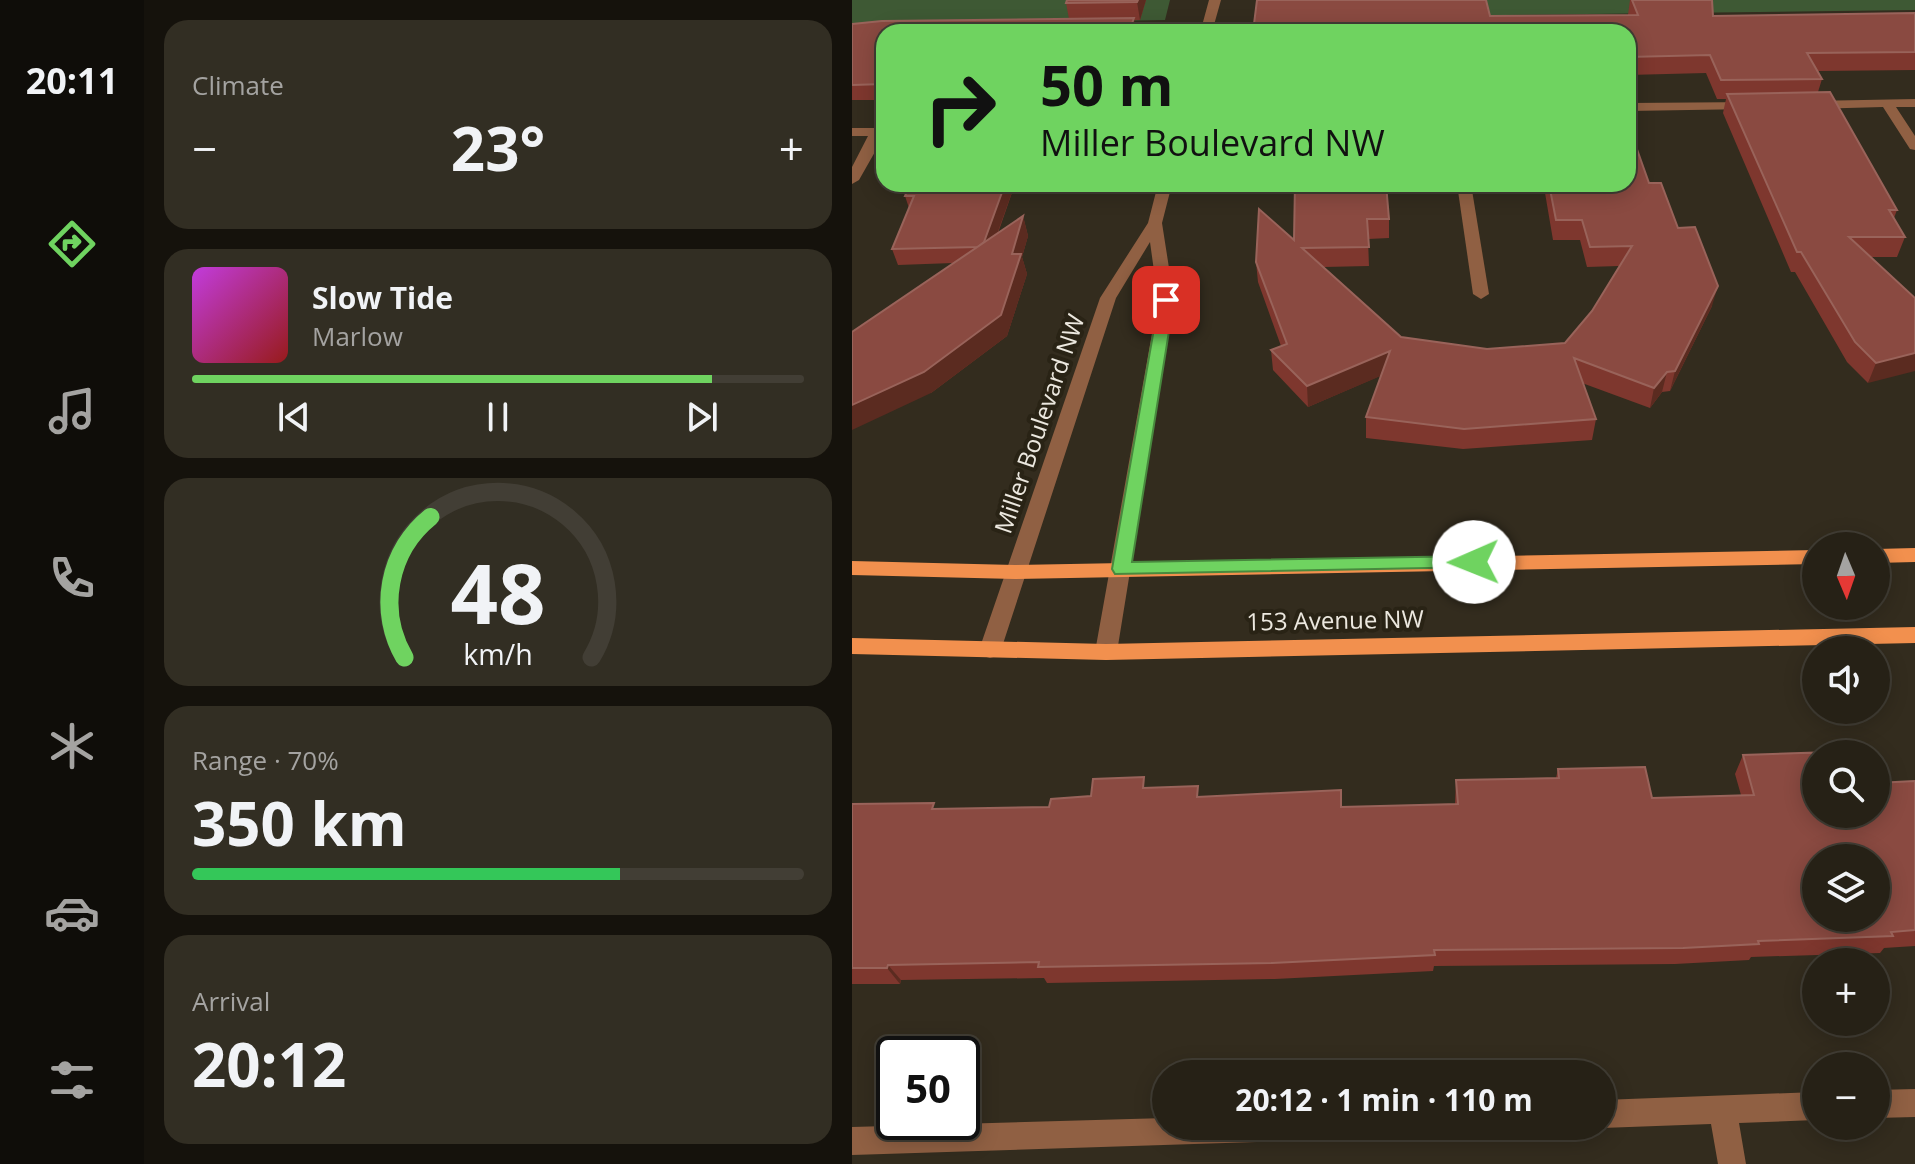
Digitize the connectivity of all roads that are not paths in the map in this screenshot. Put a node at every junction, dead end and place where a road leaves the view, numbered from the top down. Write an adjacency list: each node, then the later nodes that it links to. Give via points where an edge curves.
1 (1215, 0): 2 (street)
2 (1208, 24)
3 (1887, 103): 4 (street); 6 (street); 11 (street)
4 (1915, 103)
5 (1765, 105): 7 (street)
6 (1795, 105)
7 (1636, 107)
8 (852, 132): 9 (street)
9 (876, 132)
10 (876, 140): 12 (street)
11 (1915, 146)
12 (852, 180)
13 (1163, 192): 15 (street, Miller Boulevard NW)
14 (1465, 192): 16 (street)
15 (1155, 223): 21 (street, Miller Boulevard NW, via 1166,300); 22 (street, Miller Boulevard NW, via 1108,298)
16 (1481, 294)
17 (1915, 555): 18 (main road)
18 (1890, 556)
19 (1802, 557): 21 (main road)
20 (852, 568): 22 (main road)
21 (1121, 569): 22 (main road); 26 (street, Miller Boulevard NW)
22 (1015, 572): 25 (street, Miller Boulevard NW)
23 (1915, 635): 26 (main road, 153 Avenue NW)
24 (852, 646): 25 (main road, 153 Avenue NW)
25 (990, 650): 26 (main road, 153 Avenue NW)
26 (1106, 652)
27 (1915, 1103): 28 (street)
28 (1890, 1104)
29 (1802, 1106): 30 (street)
30 (1722, 1109): 31 (street); 34 (street)
31 (1616, 1113)
32 (1152, 1133): 33 (street)
33 (852, 1141)
34 (1732, 1164)

